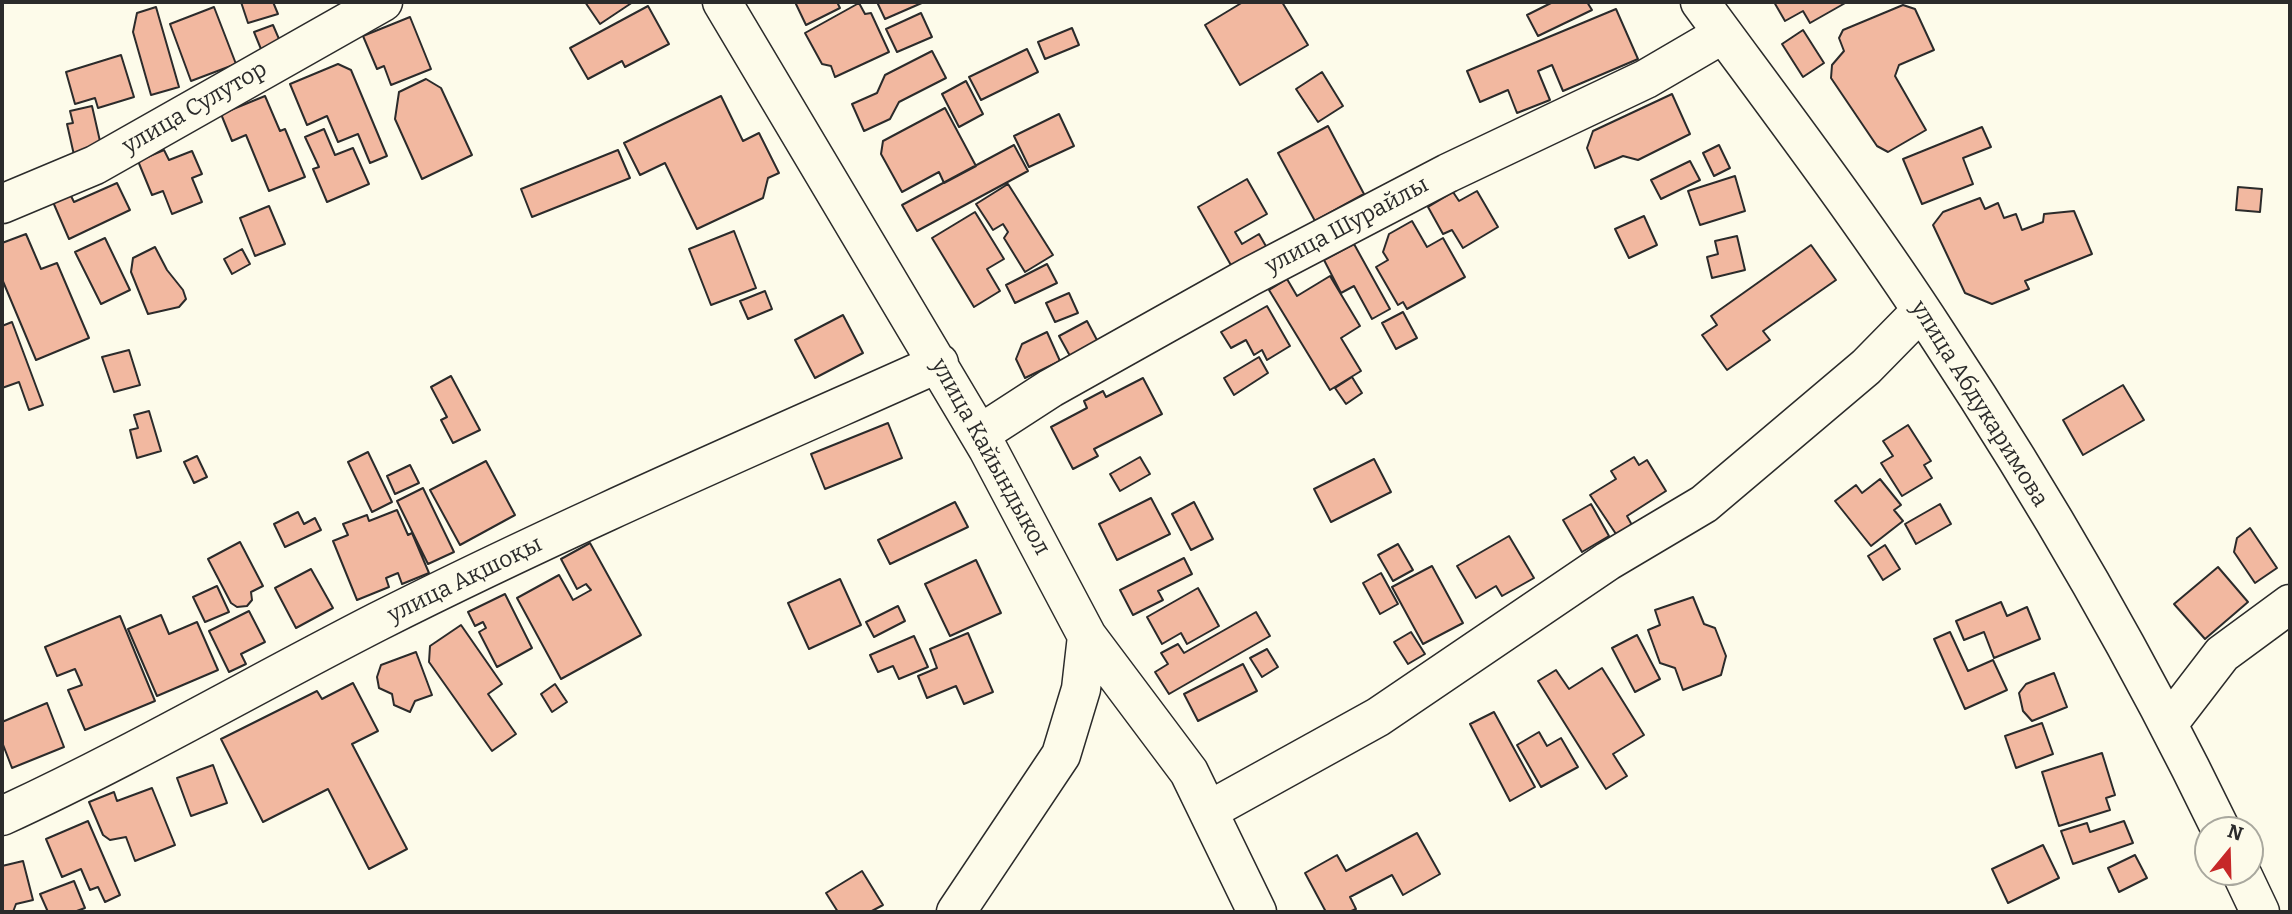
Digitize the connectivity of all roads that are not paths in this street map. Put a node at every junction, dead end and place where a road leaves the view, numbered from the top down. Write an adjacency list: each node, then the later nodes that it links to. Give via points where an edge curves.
1 (383, 2): 5 (street, улица Сулутор, via 95,165)
2 (722, 2): 7 (street, улица Кайындыкол)
3 (1700, 2): 4 (street, улица Абдукаримова)
4 (1723, 34): 6 (street, улица Абдукаримова); 8 (street, улица Шурайлы, via 1646,79 1447,173 1249,277 1051,388)
5 (2, 204)
6 (1921, 310): 11 (street, улица Абдукаримова, via 2089,578); 12 (street, via 1866,367 1704,504 1608,561 1378,717)
7 (939, 363): 8 (street, улица Кайындыкол); 13 (street, улица Ақшоқы, via 586,522 380,621)
8 (979, 434): 10 (street, улица Кайындыкол)
9 (2290, 604): 11 (street, via 2222,654)
10 (1087, 636): 12 (street, улица Кайындыкол, via 1189,772); 16 (street, via 1081,689 1061,755)
11 (2169, 723): 14 (street, улица Абдукаримова)
12 (1208, 811): 17 (street, улица Кайындыкол)
13 (2, 816)
14 (2214, 816)
15 (2248, 886): 18 (street)
16 (956, 912)
17 (1257, 912)
18 (2260, 912)

